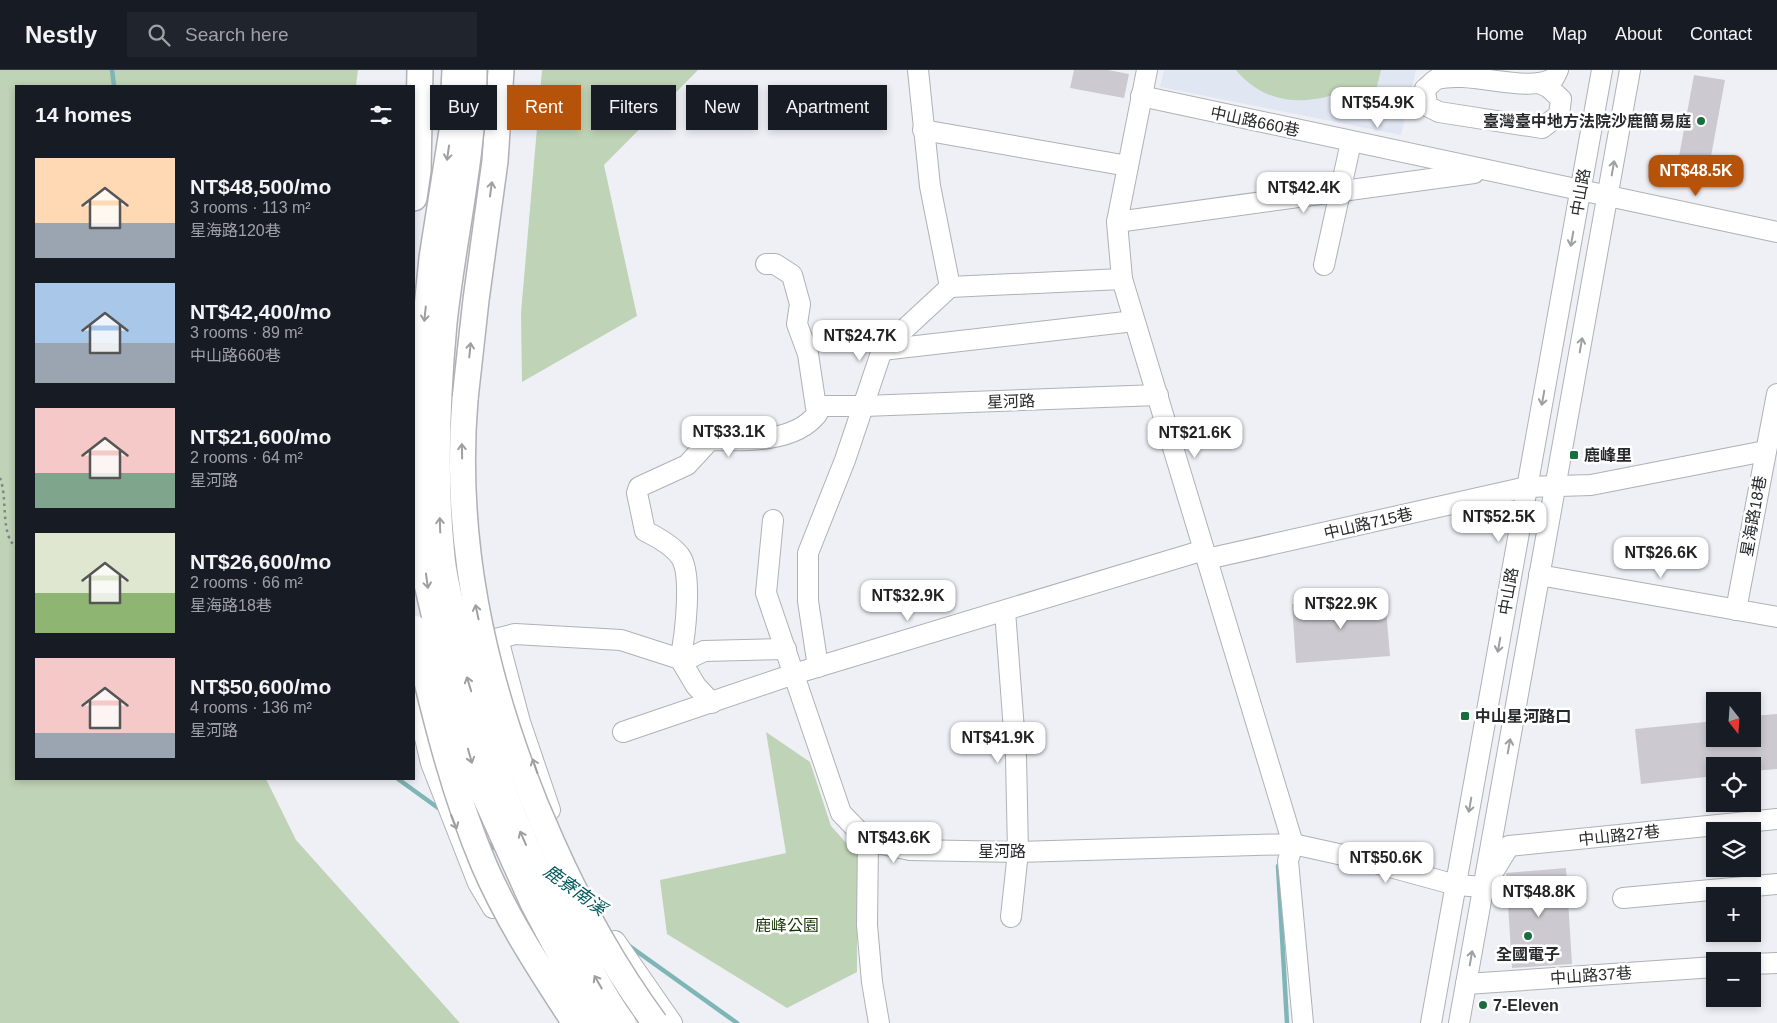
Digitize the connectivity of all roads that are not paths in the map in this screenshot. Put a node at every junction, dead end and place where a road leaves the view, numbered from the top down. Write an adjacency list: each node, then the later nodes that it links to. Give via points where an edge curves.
1 (420, 70): 16 (main road)
2 (455, 70): 67 (main road, one-way to 67, bridge, via 452,131 432,258 418,397 418,475 427,584 452,694 475,774 534,905 584,999)
3 (474, 70): 68 (main road, one-way to 3, bridge, via 555,908 493,764 465,670 442,558 438,473 444,322 466,168)
4 (501, 70): 69 (main road, one-way to 4, bridge, via 599,938 568,879 524,778 487,663 474,600 465,539 462,445 476,300 495,161)
5 (918, 70): 12 (street)
6 (1147, 70): 11 (street)
7 (1558, 70): 10 (street, via 1554,78)
8 (1602, 70): 18 (street, 中山路)
9 (1630, 70): 19 (street, 中山路, one-way to 9)
10 (1539, 83): 10 (street, via 1461,74 1437,79 1425,89 1425,98 1427,106 1439,112 1542,128 1559,115 1561,99 1548,86)
11 (1141, 96): 13 (street, 中山路660巷); 14 (street)
12 (923, 130): 14 (street); 25 (street, via 936,221)
13 (1351, 142): 15 (street, 中山路660巷); 17 (street)
14 (1128, 166): 20 (street)
15 (1488, 171): 17 (street, 中山路660巷); 18 (street, 中山路660巷)
16 (415, 191)
17 (1340, 191): 20 (street, 中山路660巷); 23 (street)
18 (1580, 191): 19 (street, 中山路660巷); 35 (street, 中山路, one-way to 35)
19 (1608, 197): 21 (street, 中山路660巷); 34 (street, 中山路, one-way to 19)
20 (1117, 222): 24 (street)
21 (1777, 232)
22 (766, 264): 31 (street, via 775,264 792,275 800,304 798,324 808,354)
23 (1324, 265)
24 (1122, 279): 25 (street); 26 (street)
25 (950, 287): 27 (street)
26 (1134, 321): 27 (street); 29 (street)
27 (882, 350): 30 (street)
28 (1777, 394): 32 (street, 星海路18巷)
29 (1158, 395): 30 (street, 星河路); 37 (street)
30 (864, 406): 31 (street, 星河路, via 821,406); 47 (street, via 808,553 808,602)
31 (817, 414): 46 (street, via 809,426 757,441 710,440 687,465 639,487 637,493 645,531 680,556 686,578 684,644)
32 (1774, 422): 33 (street, 星海路18巷)
33 (1764, 452): 34 (street, 中山路715巷, via 1591,485); 39 (street, 星海路18巷)
34 (1556, 486): 35 (street, 中山路715巷); 38 (street, 中山路)
35 (1527, 487): 37 (street, 中山路715巷); 57 (street, 中山路, one-way to 57)
36 (773, 520): 44 (street, via 766,593)
37 (1206, 554): 40 (street); 54 (street)
38 (1539, 575): 39 (street); 58 (street, 中山路, one-way to 38)
39 (1736, 610): 41 (street)
40 (1005, 611): 47 (street); 55 (street, via 1016,758)
41 (1777, 617)
42 (415, 632): 66 (main road, bridge, via 442,743 484,864 522,939)
43 (498, 639): 45 (street); 46 (street, via 515,634 621,640); 70 (street, one-way to 43, via 593,909 552,817 520,722)
44 (786, 649): 46 (street, via 704,651); 48 (street)
45 (415, 655)
46 (680, 659): 50 (street, via 696,686)
47 (818, 667): 48 (street)
48 (794, 674): 50 (street); 53 (street, via 841,813)
49 (415, 696): 65 (street, one-way to 65, via 430,763 478,883)
50 (712, 703): 51 (street)
51 (623, 732)
52 (1777, 819): 58 (street, 中山路27巷, via 1509,846)
53 (868, 841): 55 (street, 星河路, via 910,850); 71 (street, via 867,925)
54 (1293, 844): 55 (street, 星河路); 57 (street, 星河路); 72 (street, via 1288,861)
55 (1018, 852): 60 (street)
56 (1777, 884): 59 (street)
57 (1456, 885): 58 (street, 星河路); 73 (street, 中山路)
58 (1484, 887): 64 (street, 中山路, one-way to 58)
59 (1623, 898)
60 (1010, 917)
61 (1777, 963): 62 (street)
62 (1761, 964)
63 (1706, 968): 64 (street, 中山路37巷)
64 (1466, 984): 74 (street, 中山路)
65 (562, 1023)
66 (575, 1023)
67 (601, 1023)
68 (623, 1023)
69 (655, 1023)
70 (672, 1023)
71 (879, 1023)
72 (1302, 1023)
73 (1431, 1023)
74 (1459, 1023)

